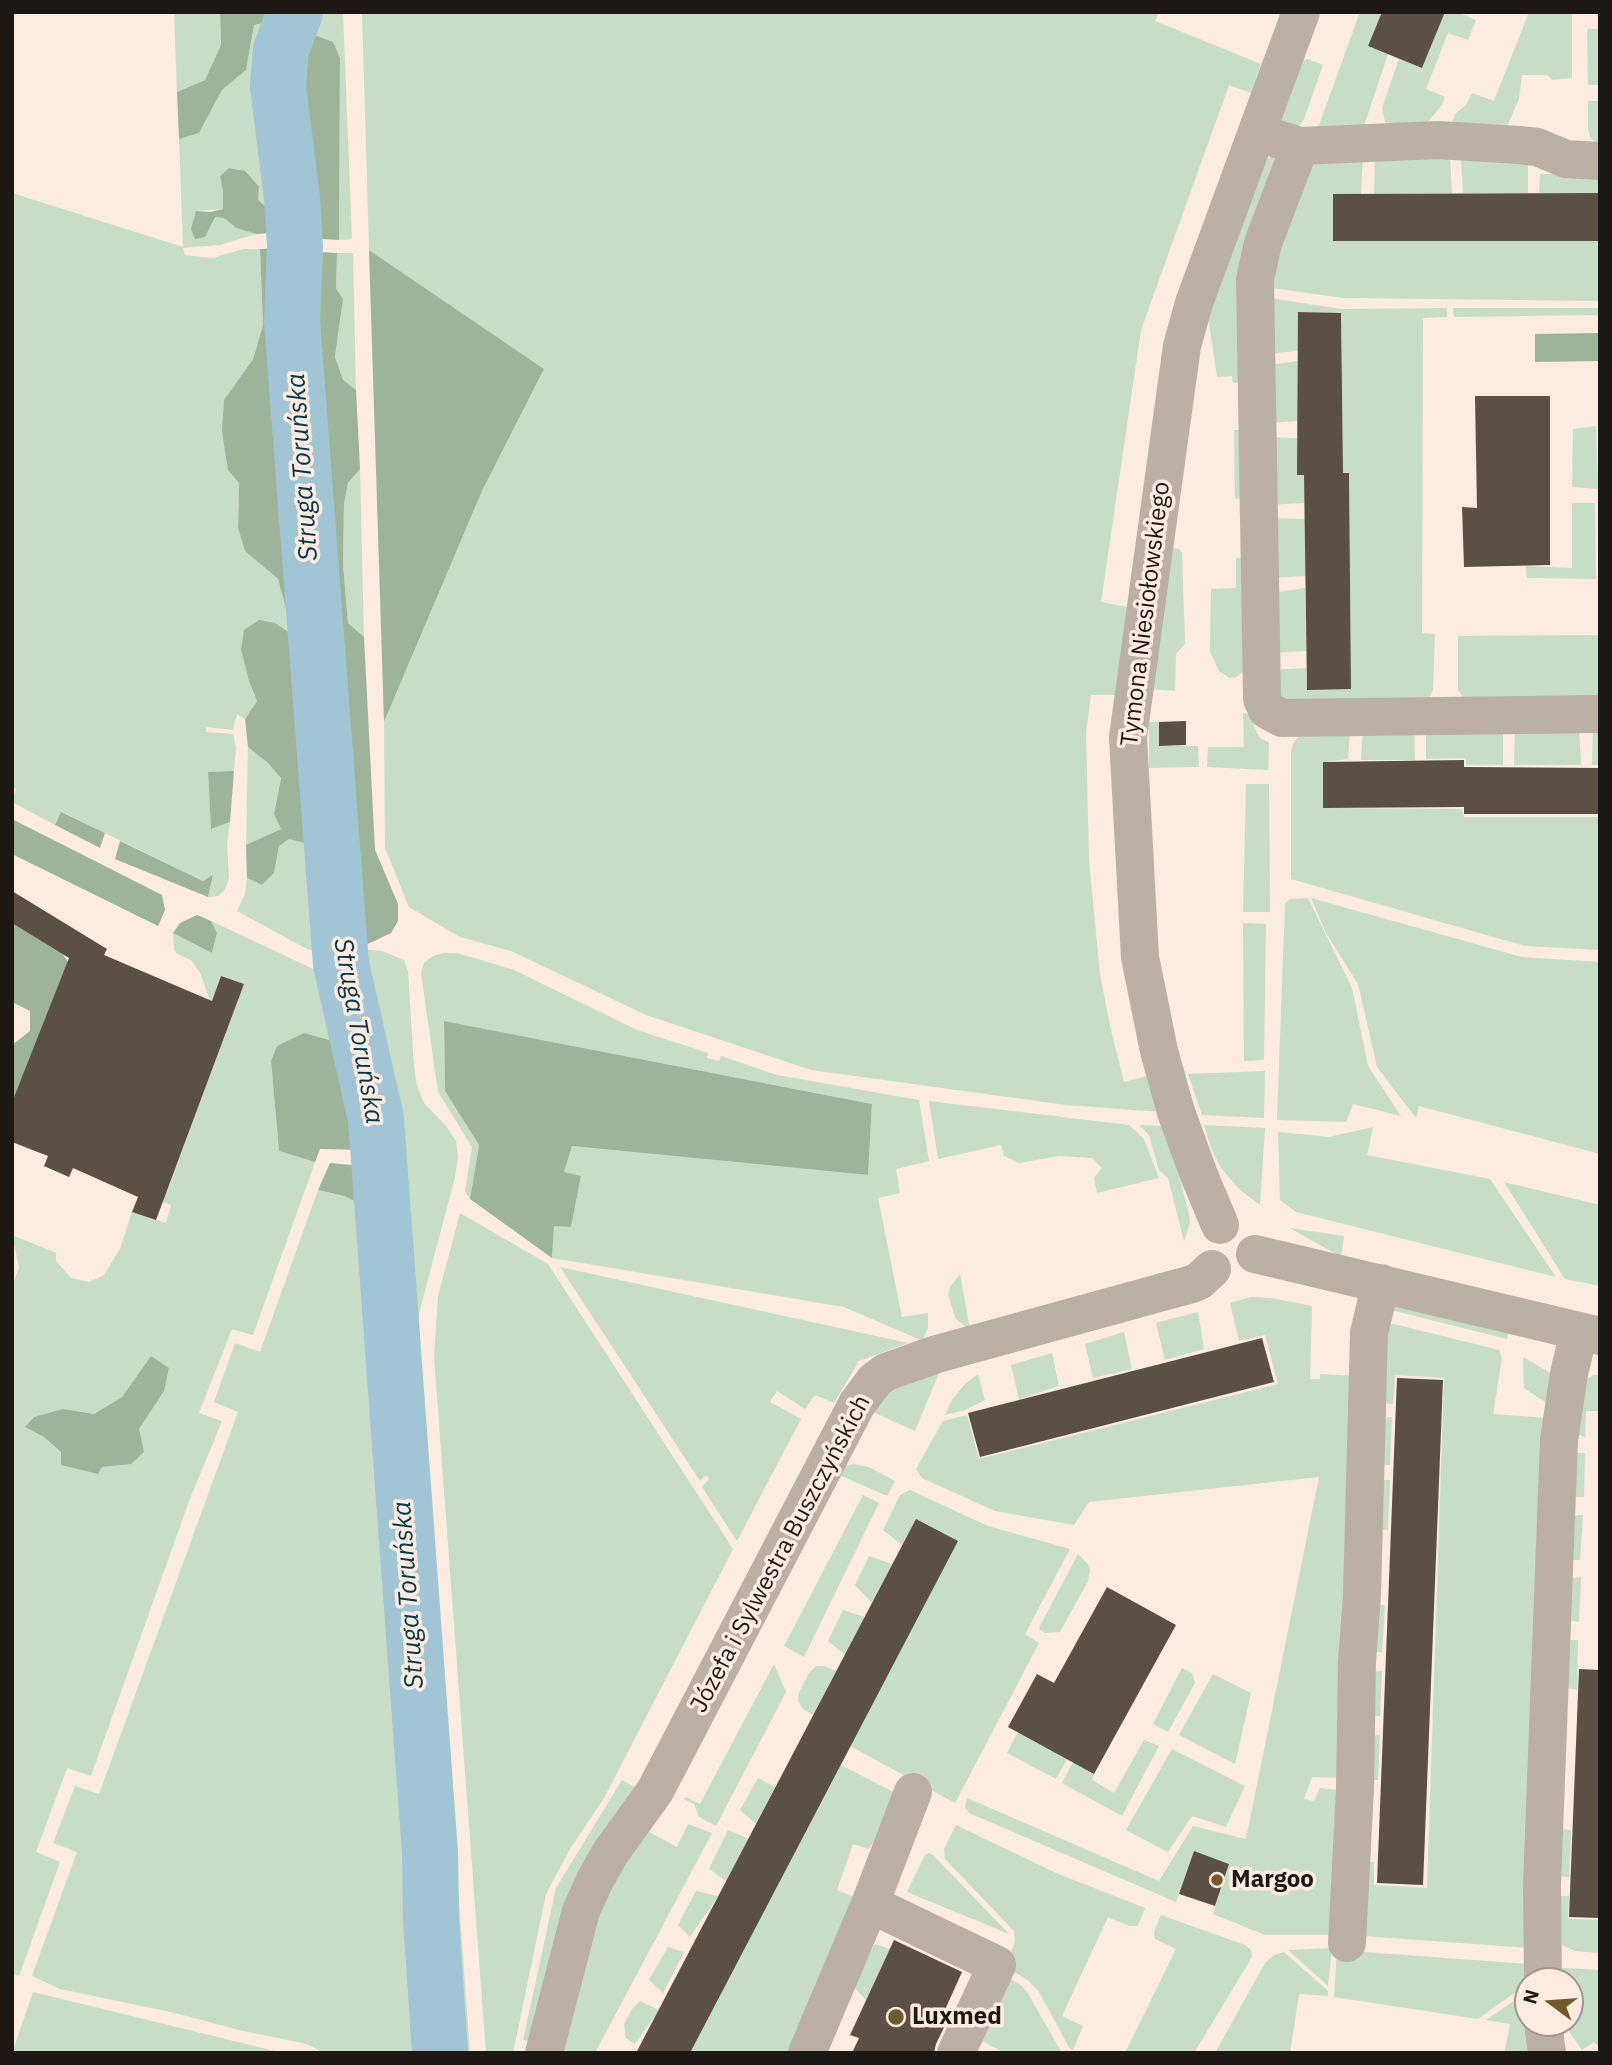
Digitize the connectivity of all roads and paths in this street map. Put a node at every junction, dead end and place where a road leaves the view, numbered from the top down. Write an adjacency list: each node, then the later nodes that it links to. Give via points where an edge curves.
1 (1301, 12): 2 (street, Tymona Niesiołowskiego)
2 (1257, 133): 3 (street); 6 (street, Tymona Niesiołowskiego, via 1182,345 1127,748 1140,957 1176,1112)
3 (1300, 146): 4 (street, via 1454,141 1519,145 1566,159); 5 (street, via 1263,243 1255,279 1262,699 1268,710 1282,718)
4 (1600, 162)
5 (1600, 714)
6 (1220, 1225): 7 (street, via 1233,1223 1247,1230); 8 (street, via 1210,1231 1203,1246)
7 (1255, 1254): 8 (street, via 1238,1274); 9 (street)
8 (1212, 1269): 15 (street, Józefa i Sylwestra Buszczyńskich, via 1199,1282 937,1354 875,1380 857,1404 655,1791 595,1880 582,1911)
9 (1381, 1283): 10 (street); 13 (street, via 1369,1333)
10 (1590, 1333): 14 (street, via 1569,1374 1559,1440)
11 (913, 1792): 12 (street)
12 (870, 1904): 16 (street); 17 (street, via 997,1965)
13 (1347, 1943)
14 (1543, 1967)
15 (544, 2053)
16 (807, 2053)
17 (957, 2053)

